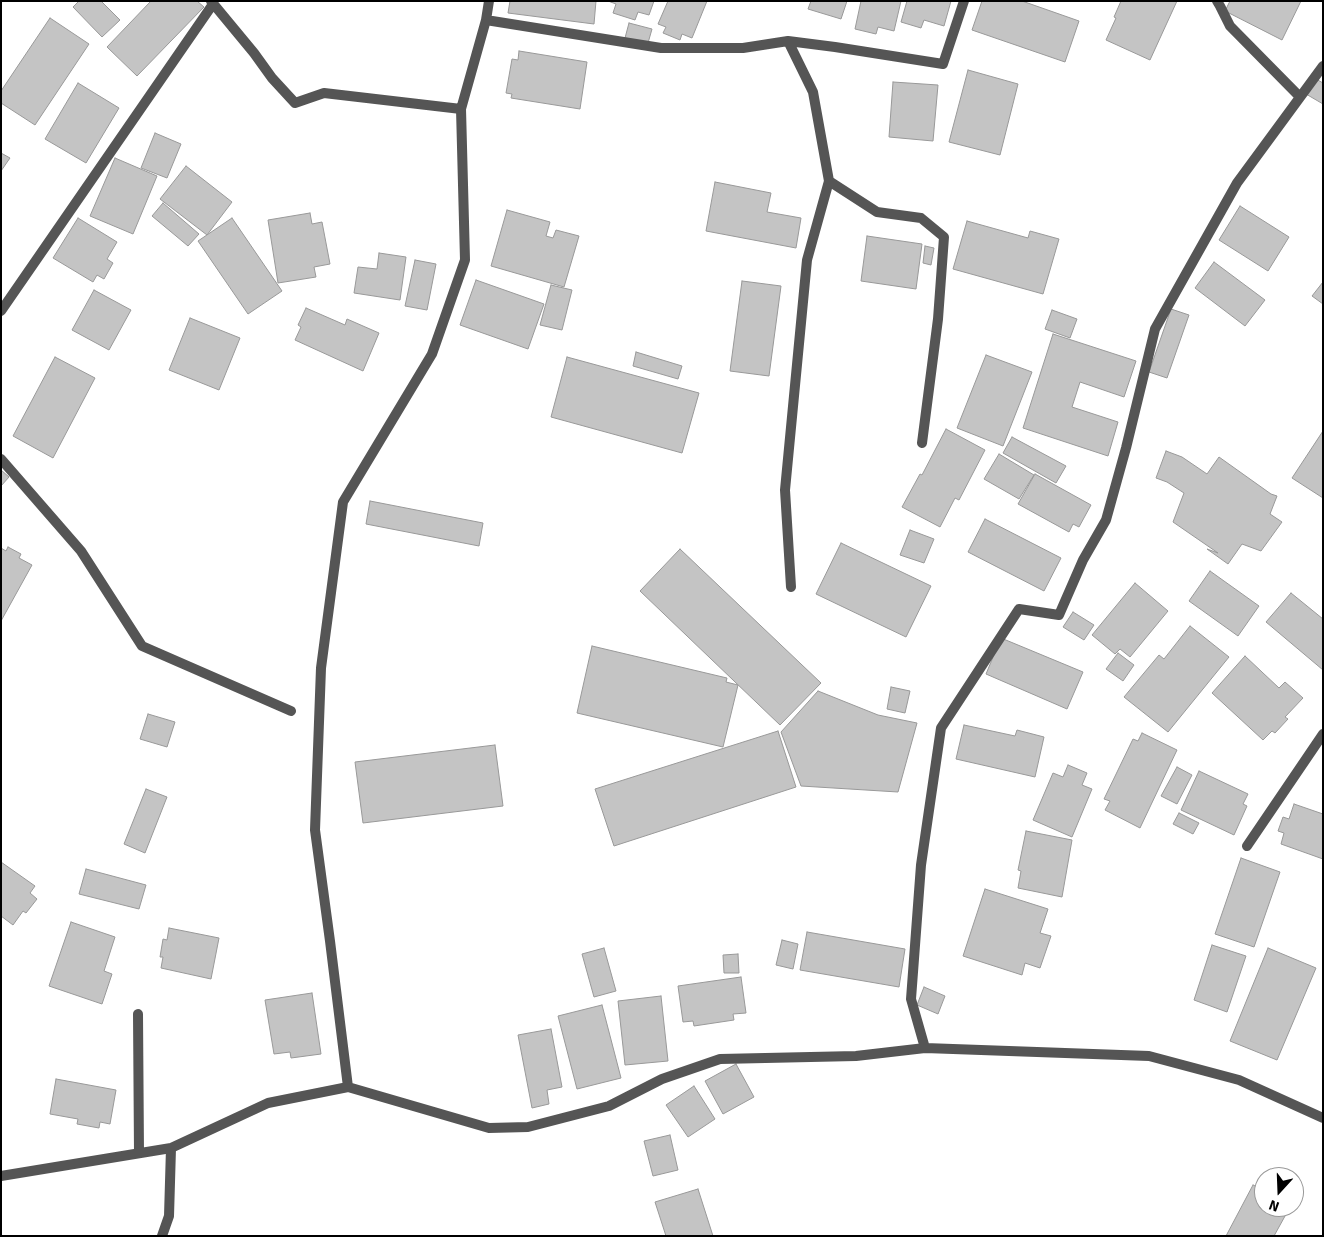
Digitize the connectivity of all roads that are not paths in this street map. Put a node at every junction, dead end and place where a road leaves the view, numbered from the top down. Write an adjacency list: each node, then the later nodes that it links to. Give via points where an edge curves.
1 (489, 1): 5 (street)
2 (964, 1): 6 (street, via 944,64)
3 (1217, 1): 8 (street, via 1230,26)
4 (212, 3): 9 (street, via 295,103 324,93); 11 (street)
5 (486, 20): 6 (street, via 661,48 743,48); 9 (street)
6 (788, 41): 10 (street, via 813,92)
7 (1323, 66): 8 (street)
8 (1300, 97): 19 (street, via 1237,183 1155,329 1106,520 1082,560 1059,615 1019,609 941,728 921,865 911,999)
9 (461, 109): 20 (street, via 465,260 432,354 343,502 321,668 315,830)
10 (830, 181): 12 (street, via 877,212 921,218 944,237 938,319); 14 (street, via 807,260 805,279 785,490)
11 (1, 311)
12 (922, 442)
13 (1, 459): 15 (street, via 81,551 142,646)
14 (791, 587)
15 (291, 711)
16 (1323, 734): 17 (street)
17 (1248, 846)
18 (138, 1014): 23 (street)
19 (925, 1048): 20 (street, via 856,1056 720,1058 662,1079 609,1106 528,1127 490,1128); 21 (street, via 1149,1056 1239,1080)
20 (348, 1087): 22 (street, via 268,1103)
21 (1323, 1118)
22 (171, 1148): 23 (street); 25 (street, via 169,1216)
23 (139, 1154): 24 (street)
24 (1, 1176)
25 (162, 1236)

